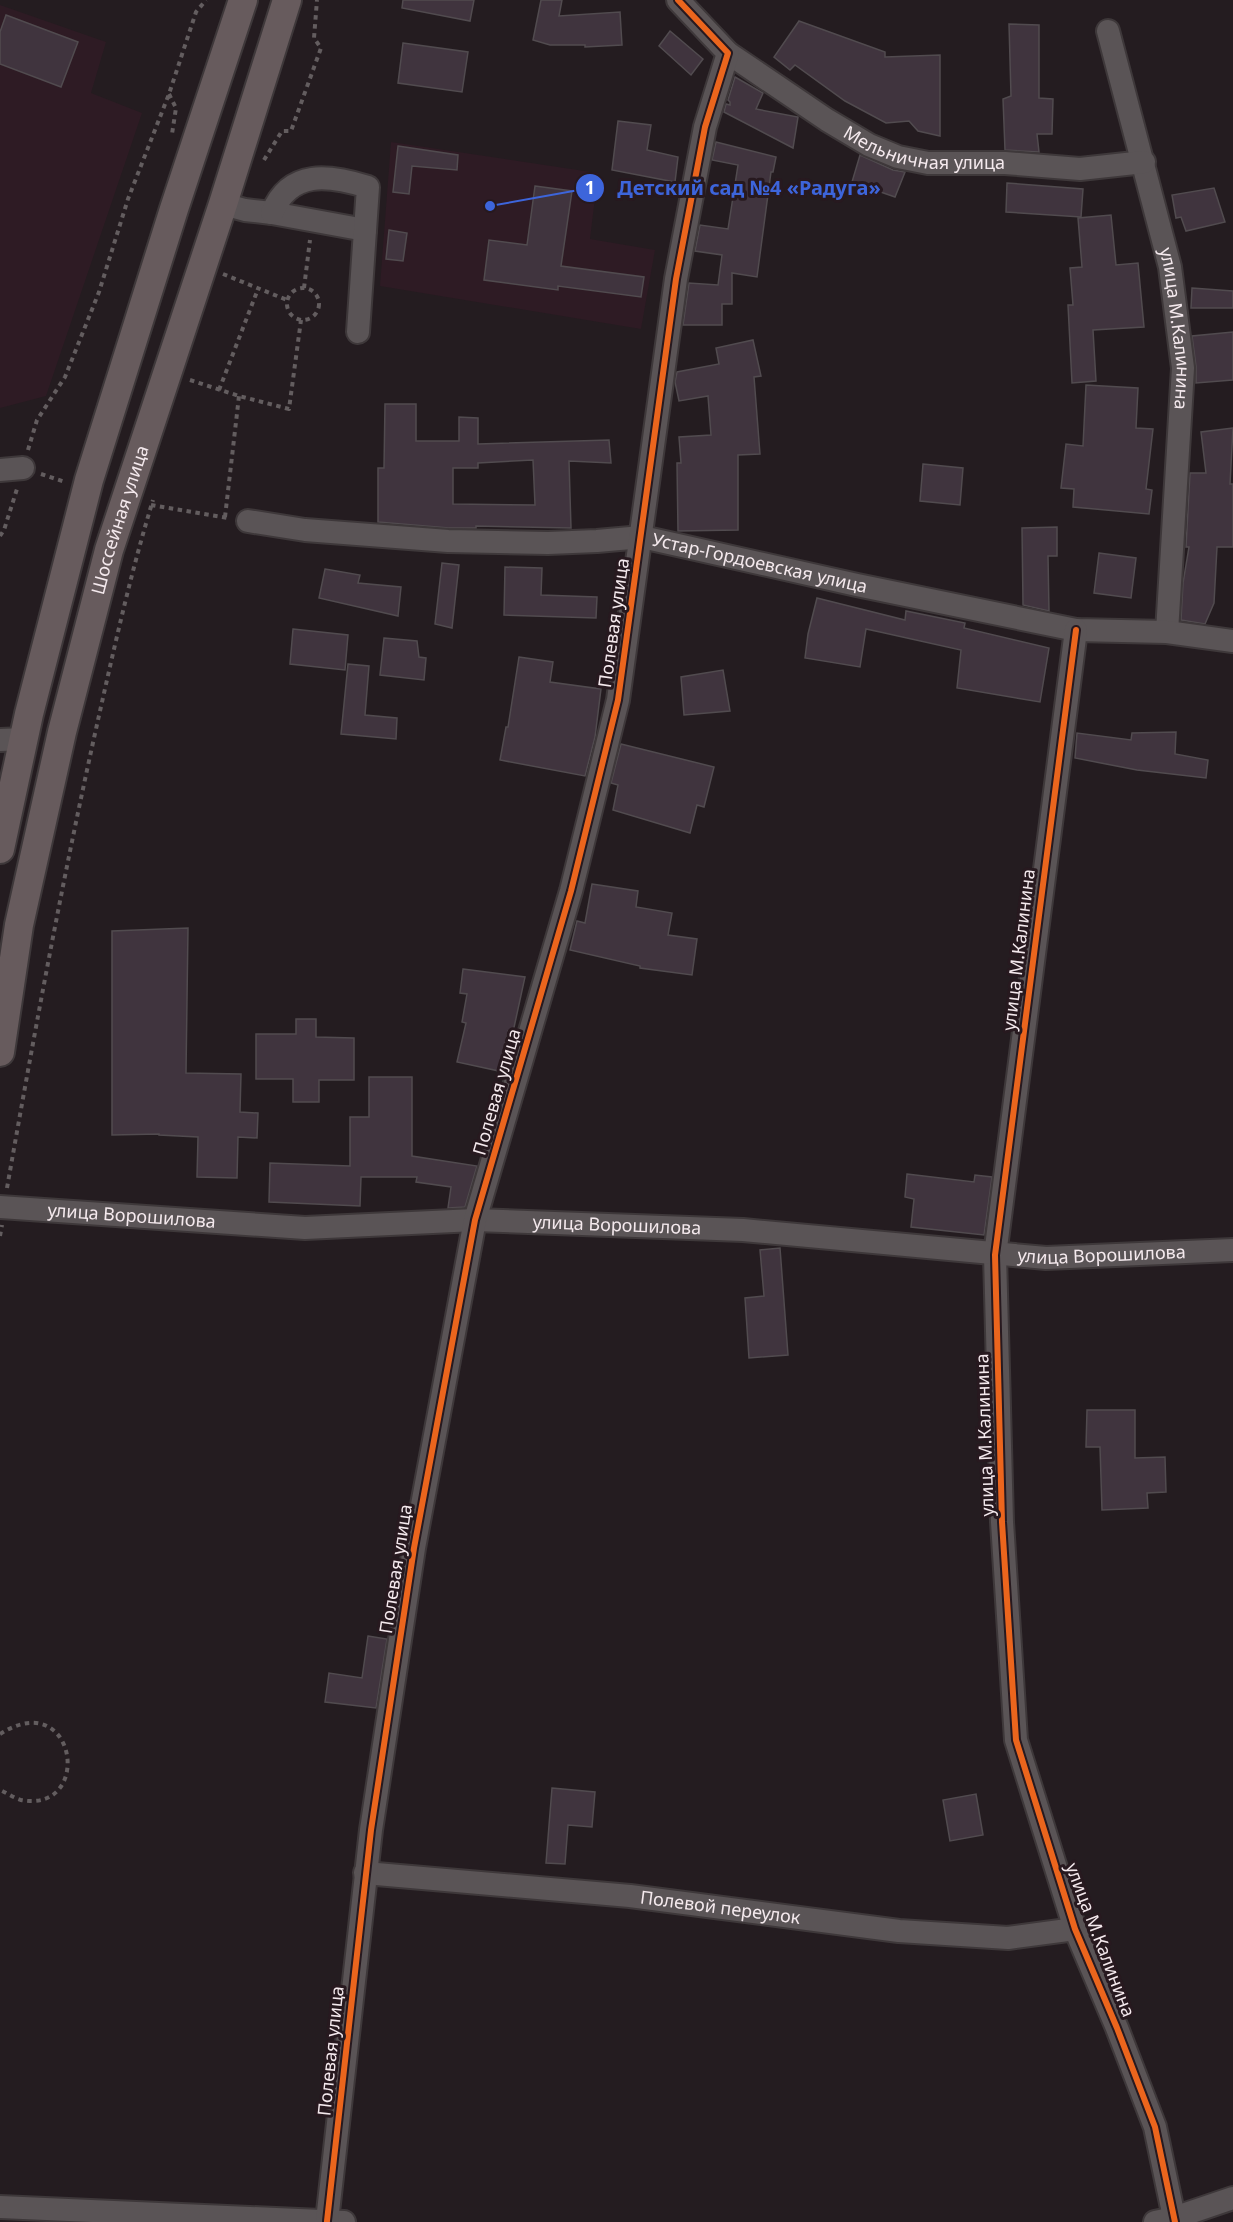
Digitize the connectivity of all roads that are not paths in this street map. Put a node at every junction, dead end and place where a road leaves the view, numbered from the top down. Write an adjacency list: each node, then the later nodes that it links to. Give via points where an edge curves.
1 (243, 0): 18 (main road, Шоссейная улица, via 89,480)
2 (287, 0): 7 (main road, Шоссейная улица)
3 (678, 0): 5 (street)
4 (1108, 31): 6 (street, улица М.Калинина)
5 (728, 53): 6 (street, Мельничная улица, via 827,120 898,157 928,163 1005,163 1080,169); 14 (street, Полевая улица, via 705,127 676,279)
6 (1144, 162): 16 (street, улица М.Калинина, via 1170,267 1183,368)
7 (223, 204): 8 (street); 20 (main road, Шоссейная улица, via 109,550 62,732 19,925)
8 (272, 213): 9 (street); 9 (street, via 281,196 295,184 328,178 368,187)
9 (365, 230): 10 (street)
10 (358, 332)
11 (23, 468): 12 (street)
12 (0, 470)
13 (248, 521): 14 (street, Устар-Гордоевская улица, via 305,530 448,541 548,543)
14 (642, 537): 15 (street, Устар-Гордоевская улица); 22 (street, Полевая улица, via 618,700 571,891)
15 (1076, 630): 16 (street, Устар-Гордоевская улица); 24 (street, улица М.Калинина)
16 (1167, 633): 17 (street, Устар-Гордоевская улица)
17 (1233, 641)
18 (12, 739): 19 (main road, Шоссейная улица)
19 (0, 849)
20 (0, 1052)
21 (2, 1207): 22 (street, улица Ворошилова, via 305,1228)
22 (475, 1220): 24 (street, улица Ворошилова, via 743,1230); 25 (street, Полевая улица, via 414,1548)
23 (1233, 1250): 24 (street, улица Ворошилова, via 1046,1258)
24 (995, 1255): 26 (street, улица М.Калинина, via 1002,1522 1016,1740)
25 (365, 1873): 26 (street, Полевой переулок, via 630,1896 899,1931 1008,1938); 29 (street, Полевая улица)
26 (1075, 1929): 30 (street, улица М.Калинина, via 1155,2127)
27 (1233, 2198): 30 (street)
28 (0, 2207): 29 (street)
29 (335, 2221)
30 (1168, 2221)

